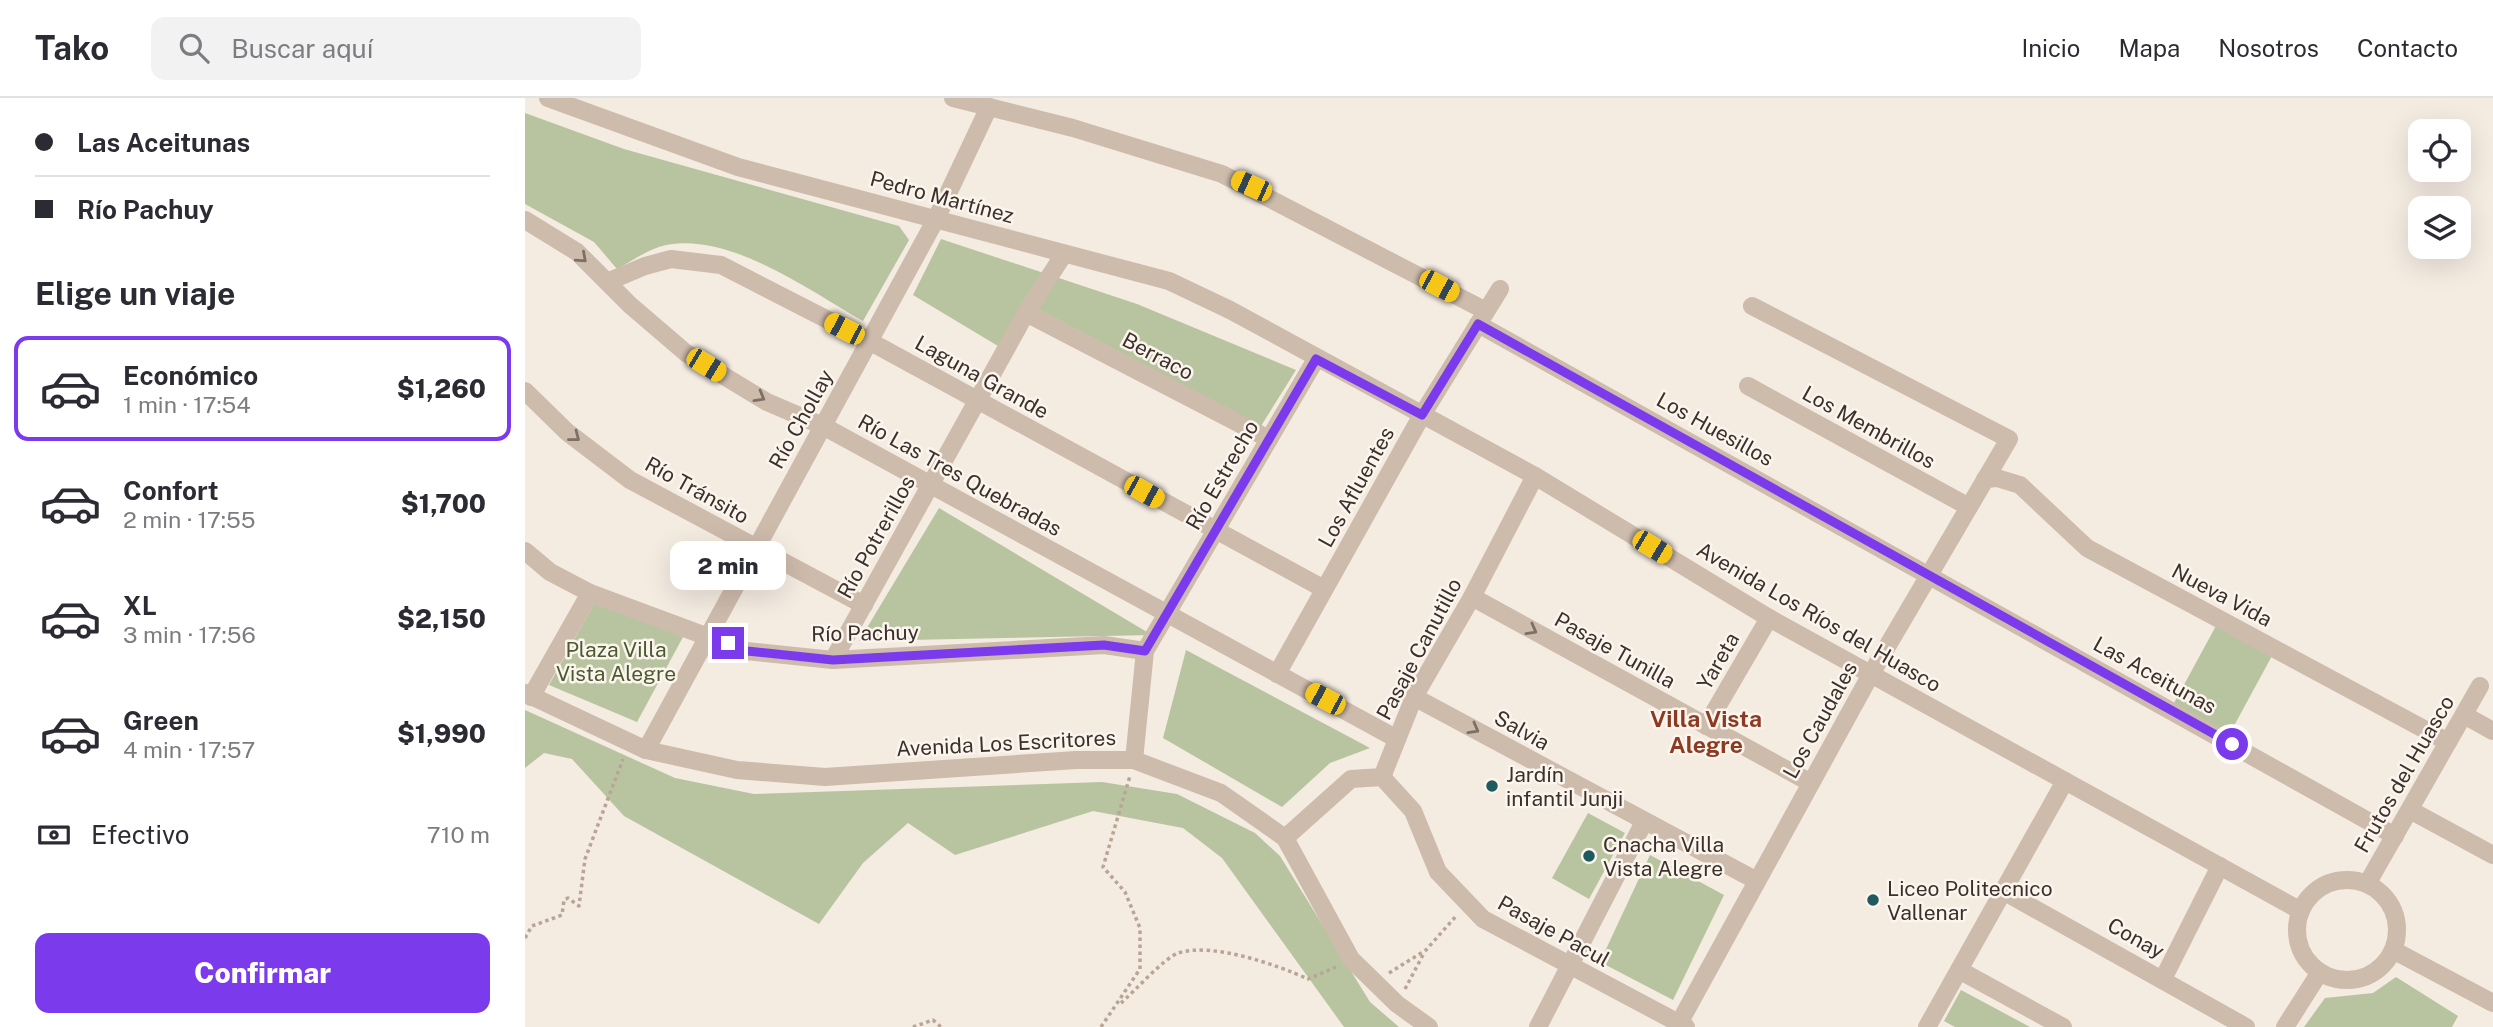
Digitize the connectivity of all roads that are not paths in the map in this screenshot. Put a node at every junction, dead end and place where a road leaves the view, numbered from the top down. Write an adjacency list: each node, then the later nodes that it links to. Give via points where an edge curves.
1 (548, 98): 4 (street, Pedro Martínez, via 738,167)
2 (953, 98): 3 (street, Los Huesillos)
3 (989, 107): 4 (street, Río Chollay); 11 (street, Los Huesillos, via 1222,174)
4 (936, 219): 6 (street, Pedro Martínez); 12 (street, Río Chollay)
5 (525, 220): 7 (street, Río Las Tres Quebradas, one-way to 7, via 577,252)
6 (1064, 254): 10 (street, Río Potrerillos); 13 (street, Pedro Martínez, via 1169,281)
7 (607, 282): 12 (street, Laguna Grande, via 671,258 721,265); 18 (street, Río Las Tres Quebradas, one-way to 18, via 686,353 767,402)
8 (1500, 289): 11 (street, Los Afluentes)
9 (1752, 306): 21 (street, Los Caudales, via 2009,439)
10 (1026, 313): 16 (street, Río Potrerillos); 19 (street, Berraco)
11 (1482, 317): 17 (street, Los Afluentes); 27 (street, Los Huesillos)
12 (869, 341): 16 (street, Laguna Grande); 18 (street, Río Chollay)
13 (1316, 359): 17 (street, Avenida Los Ríos del Huasco); 19 (street, Río Estrecho)
14 (1748, 386): 23 (street, Los Membrillos)
15 (525, 391): 25 (street, Río Tránsito, one-way to 25, via 567,432 630,480)
16 (977, 401): 22 (street, Río Potrerillos); 24 (street, Laguna Grande)
17 (1422, 415): 20 (street, Avenida Los Ríos del Huasco); 28 (street, Los Afluentes)
18 (823, 426): 22 (street, Río Las Tres Quebradas); 25 (street, Río Chollay)
19 (1269, 439): 24 (street, Río Estrecho)
20 (1535, 476): 30 (street, Pasaje Canutillo); 33 (street, Avenida Los Ríos del Huasco)
21 (1985, 479): 23 (street, Los Caudales); 46 (street, Nueva Vida, via 2020,485 2088,548)
22 (930, 485): 31 (street, Río Potrerillos); 32 (street, Río Las Tres Quebradas)
23 (1969, 507): 27 (street, Los Caudales)
24 (1215, 531): 28 (street, Laguna Grande); 32 (street, Río Estrecho)
25 (757, 548): 31 (street, Río Tránsito); 34 (street, Río Chollay)
26 (525, 551): 29 (street, Río Pachuy, via 550,572)
27 (1930, 574): 38 (street, Los Caudales); 54 (street, Las Aceitunas)
28 (1324, 589): 37 (street, Los Afluentes)
29 (590, 593): 34 (street, Río Pachuy); 40 (street)
30 (1472, 597): 41 (street, Pasaje Canutillo); 43 (street, Pasaje Tunilla, one-way to 43)
31 (864, 605): 36 (street, Río Potrerillos)
32 (1168, 614): 35 (street); 37 (street, Río Las Tres Quebradas)
33 (1769, 618): 38 (street, Avenida Los Ríos del Huasco); 43 (street, Yareta)
34 (709, 636): 36 (street, Río Pachuy, via 747,651); 47 (street, Río Chollay)
35 (1145, 651): 36 (street, Río Pachuy, via 1104,645); 48 (street)
36 (833, 660)
37 (1277, 674): 45 (street, Río Las Tres Quebradas)
38 (1871, 674): 50 (street, Avenida Los Ríos del Huasco); 51 (street, Los Caudales)
39 (2480, 686): 42 (street, Frutos del Huasco)
40 (528, 695): 47 (street, Avenida Los Escritores)
41 (1414, 697): 45 (street, Pasaje Canutillo); 53 (street, Salvia, one-way to 53)
42 (2464, 715): 44 (street); 46 (street, Frutos del Huasco)
43 (1706, 726): 51 (street, Pasaje Tunilla)
44 (2493, 731)
45 (1397, 738): 49 (street, Pasaje Canutillo)
46 (2448, 742): 52 (street, Frutos del Huasco)
47 (646, 750): 48 (street, Avenida Los Escritores, via 737,770 825,777)
48 (1135, 760): 55 (street, Avenida Los Escritores, via 1221,793)
49 (1382, 776): 55 (street, via 1351,779); 63 (street, Pasaje Pacul, via 1413,811 1438,872 1483,919)
50 (2065, 781): 57 (street, Avenida Los Ríos del Huasco); 60 (street)
51 (1811, 783): 58 (street, Los Caudales)
52 (2410, 810): 54 (street, Frutos del Huasco); 56 (street)
53 (1644, 822): 58 (street, Salvia); 63 (street)
54 (2395, 836): 59 (street, Frutos del Huasco)
55 (1285, 838): 69 (street, Avenida Los Escritores, via 1350,959)
56 (2493, 855)
57 (2220, 866): 61 (street, Avenida Los Ríos del Huasco); 66 (street)
58 (1757, 881): 68 (street, Los Caudales)
59 (2367, 884): 61 (street, via 2341,880 2328,884 2308,899); 62 (street, via 2383,895 2394,912)
60 (2003, 891): 64 (street); 66 (street, Conay)
61 (2301, 911): 65 (street, via 2297,924 2302,951)
62 (2393, 950): 65 (street, via 2378,970 2356,979); 67 (street)
63 (1571, 967): 68 (street, Pasaje Pacul); 70 (street)
64 (1959, 970): 71 (street); 72 (street)
65 (2320, 972): 74 (street)
66 (2163, 979): 73 (street, Conay)
67 (2493, 1003)
68 (1681, 1026)
69 (1429, 1027)
70 (1538, 1027)
71 (1927, 1027)
72 (2063, 1027)
73 (2246, 1027)
74 (2285, 1027)

